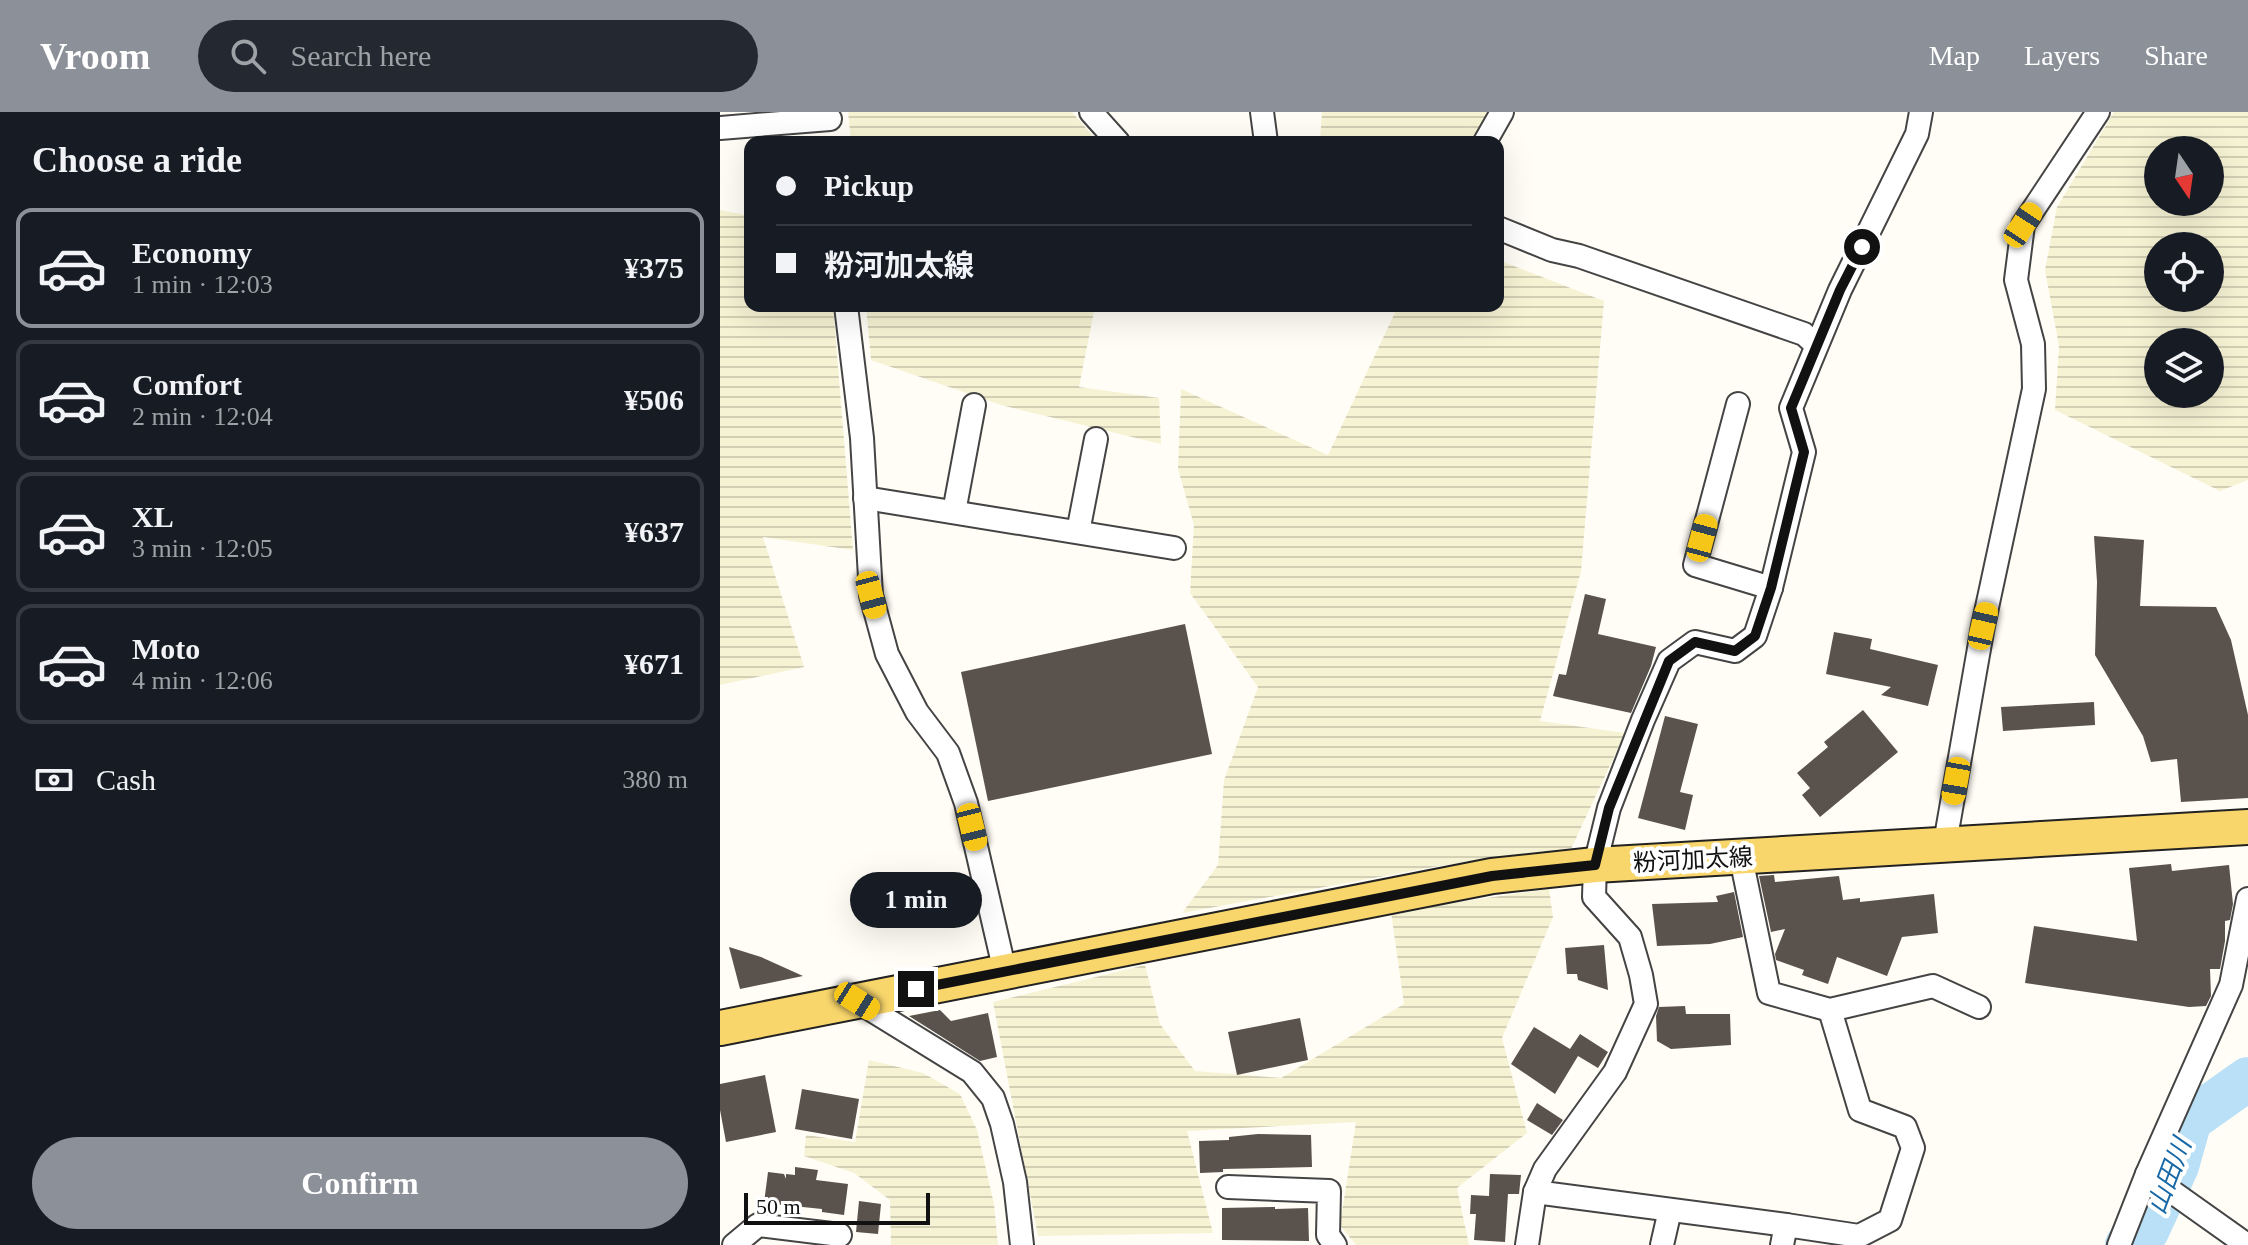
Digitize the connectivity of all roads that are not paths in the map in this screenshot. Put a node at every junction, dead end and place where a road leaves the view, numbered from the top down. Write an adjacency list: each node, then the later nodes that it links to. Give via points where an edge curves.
1 (1091, 112): 9 (street)
2 (1262, 112): 10 (street)
3 (1502, 112): 11 (street)
4 (1921, 112): 14 (street, via 1917,134)
5 (2098, 112): 24 (street, via 2023,225 2016,280 2033,344 2034,389 1983,626)
6 (830, 116): 7 (street); 8 (street)
7 (720, 128)
8 (832, 136)
9 (1113, 136)
10 (1265, 136)
11 (1488, 136)
12 (1504, 230): 14 (street, via 1804,334)
13 (847, 312): 18 (street)
14 (1816, 345): 22 (street, via 1791,408 1804,452)
15 (1738, 404): 22 (street, via 1695,565)
16 (974, 405): 19 (street)
17 (1096, 439): 20 (street)
18 (865, 498): 19 (street); 28 (street, via 871,595 887,654 917,712 948,753 966,803)
19 (954, 512): 20 (street)
20 (1078, 532): 21 (street)
21 (1174, 548)
22 (1771, 588): 26 (street, via 1755,636 1735,651 1695,642 1669,661 1609,808)
23 (2248, 827): 24 (main road, 粉河加太線)
24 (1945, 843): 25 (main road, 粉河加太線)
25 (1741, 858): 26 (main road, 粉河加太線); 31 (street, via 1769,993)
26 (1595, 865): 28 (main road, 粉河加太線, via 1492,876); 35 (street, via 1594,897 1630,937 1646,1004 1615,1072 1545,1169)
27 (2248, 899): 33 (street, via 2231,985)
28 (1005, 972): 29 (main road, 粉河加太線)
29 (857, 1001): 32 (main road, 粉河加太線); 40 (street, via 972,1072 993,1098 1015,1182)
30 (1979, 1007): 31 (street, via 1933,986)
31 (1830, 1010): 38 (street, via 1860,1110 1905,1127 1913,1148 1890,1220 1859,1236)
32 (720, 1028)
33 (2147, 1174): 44 (street); 45 (street)
34 (1228, 1187): 41 (street, via 1329,1191 1328,1235)
35 (1535, 1192): 36 (street); 42 (street)
36 (1670, 1210): 38 (street); 43 (street)
37 (840, 1235): 39 (street, via 758,1225)
38 (1784, 1235)
39 (734, 1245)
40 (1022, 1245)
41 (1335, 1245)
42 (1527, 1245)
43 (1662, 1245)
44 (2119, 1245)
45 (2247, 1245)

